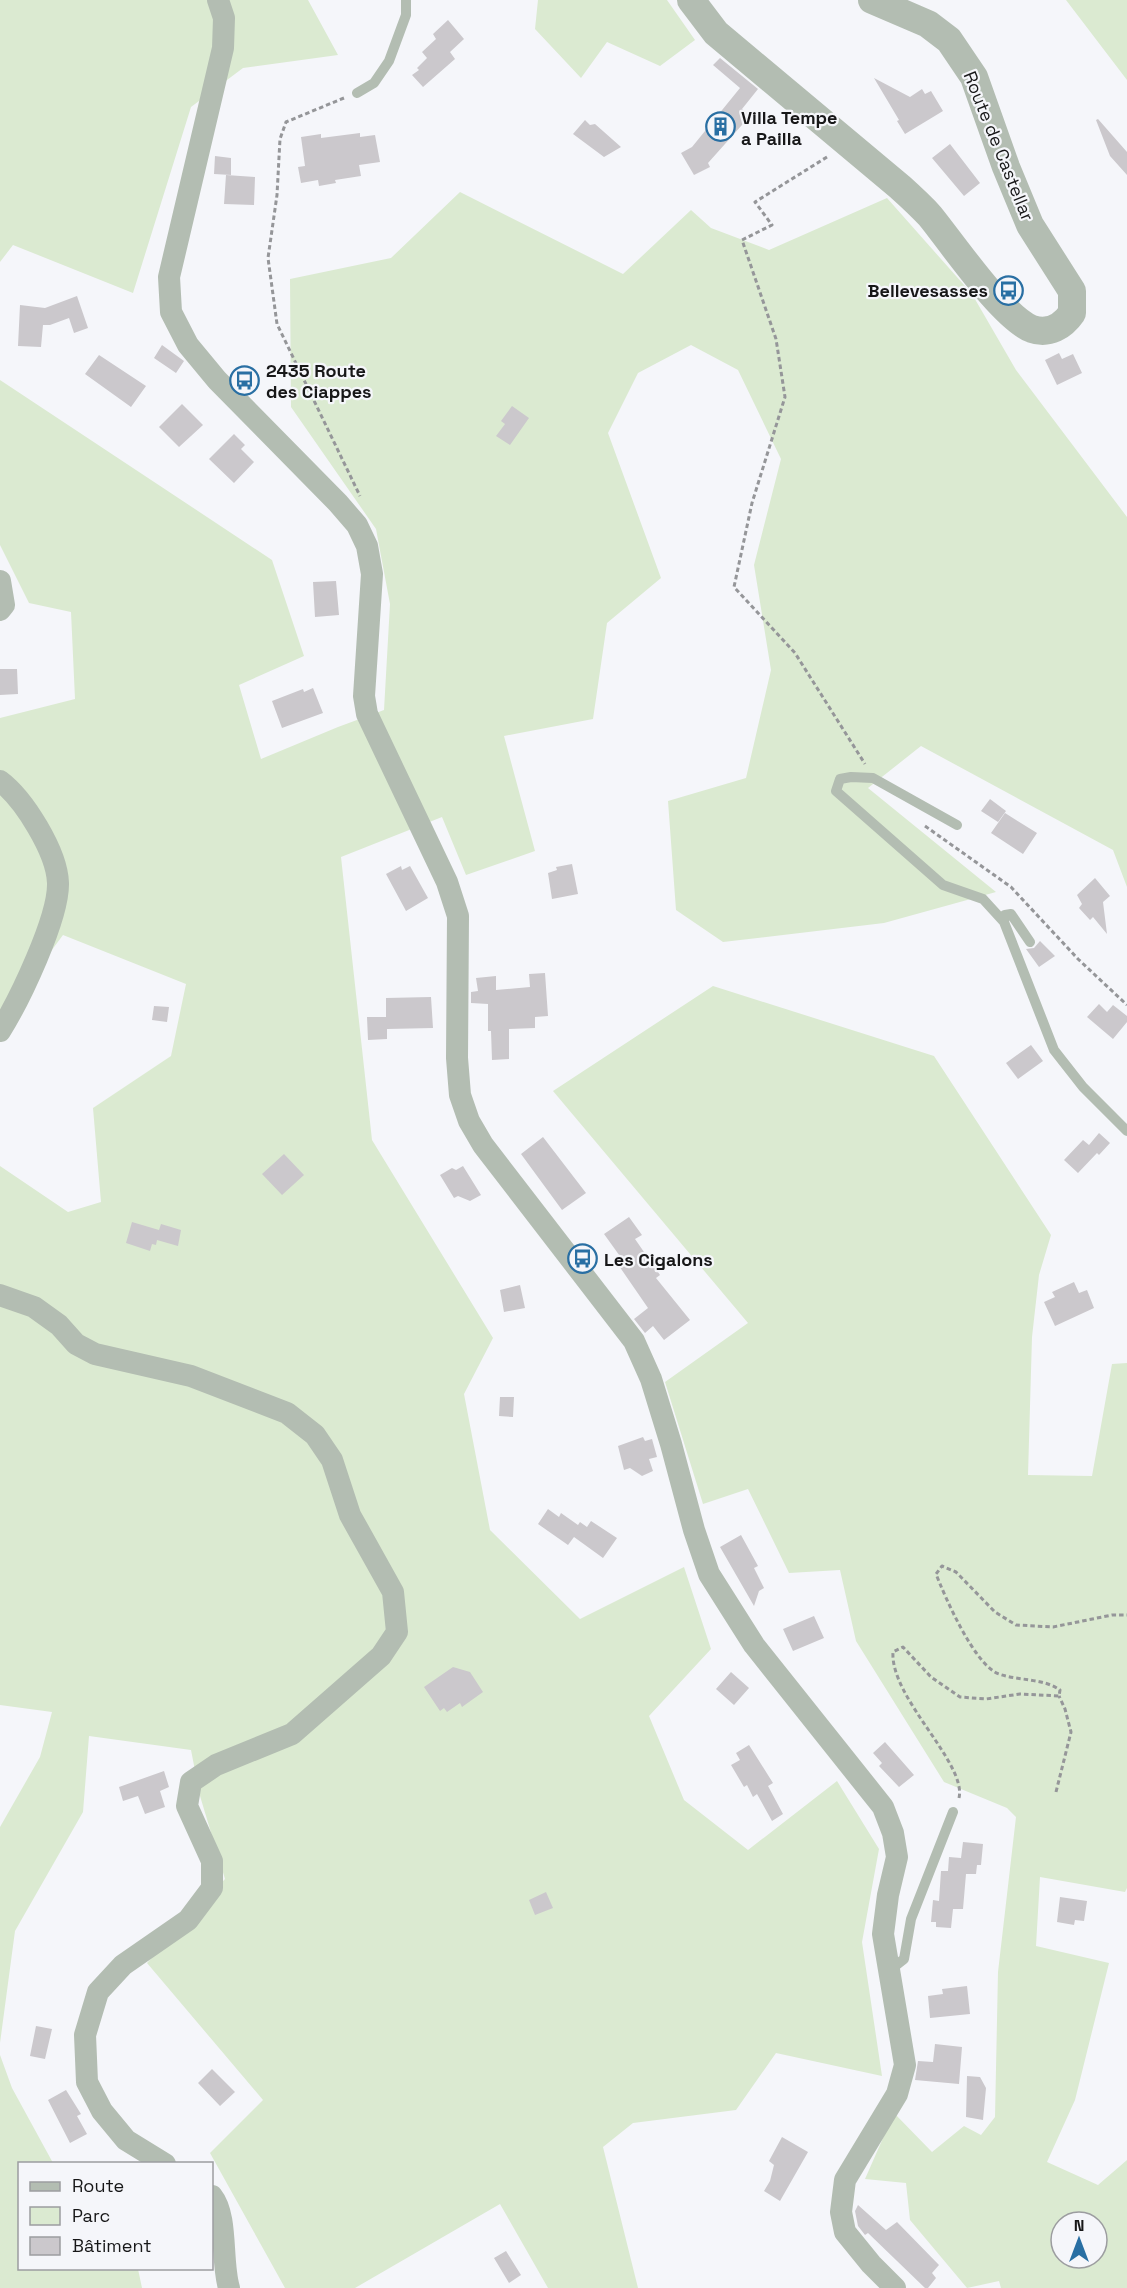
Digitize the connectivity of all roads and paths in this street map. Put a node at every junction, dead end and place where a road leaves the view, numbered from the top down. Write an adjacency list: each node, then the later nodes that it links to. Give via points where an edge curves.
1 (218, 0): 7 (street, via 224,18 223,48 169,277 171,312 188,345 217,380 338,502)
2 (406, 0): 5 (lane, via 406,15 389,61 374,82)
3 (691, 0): 4 (street, Route de Castellar, via 716,33 914,200 1020,322 1040,331 1059,327 1072,313 1072,291 1030,225 974,77 949,40 928,24)
4 (872, 0)
5 (357, 93): 7 (path, via 286,122 280,139 268,258 277,324 360,496)
6 (828, 157): 10 (path, via 755,202 772,225 742,240 776,339 785,397 752,503 734,586 795,653)
7 (362, 534): 24 (street, via 372,574 364,696 367,714 447,882 458,916 457,1058 460,1095 469,1121 483,1145 634,1341 651,1379 709,1574 754,1645 883,1807 897,1857 884,1934)
8 (0, 581): 9 (street, via 4,605)
9 (0, 610)
10 (873, 778): 13 (lane); 14 (lane, via 840,779 836,791 943,885 983,899)
11 (0, 781): 17 (street, via 10,788 37,827 52,858 58,883 53,917 15,1007)
12 (918, 821): 16 (path, via 1011,888)
13 (957, 825)
14 (1004, 922): 15 (lane, via 1005,915 1011,914); 18 (lane, via 1054,1050 1083,1087)
15 (1030, 942)
16 (1127, 1005)
17 (0, 1031)
18 (1127, 1131)
19 (0, 1295): 25 (street, via 34,1307 76,1344 95,1354 190,1376 287,1413 315,1435 332,1460 350,1515 393,1592 397,1632 381,1656 292,1734 216,1765 190,1782 187,1806 212,1861 212,1888 189,1920 123,1965 98,1992 85,2035 87,2082 102,2111 126,2140)
20 (1127, 1615): 21 (path, via 1053,1627 1016,1625 995,1612 956,1572 942,1566 936,1574 948,1605 977,1655 996,1673 1052,1684 1060,1690)
21 (1059, 1696): 22 (path, via 1071,1732); 23 (path, via 960,1696 931,1677 903,1647 892,1652 896,1672 919,1718 957,1776 960,1795)
22 (1056, 1792)
23 (953, 1812): 24 (lane, via 911,1919 904,1959)
24 (890, 1970): 28 (street, via 905,2065 897,2094 845,2180 841,2212 845,2232)
25 (163, 2162)
26 (213, 2198): 27 (street, via 220,2216)
27 (229, 2288)
28 (895, 2288)

